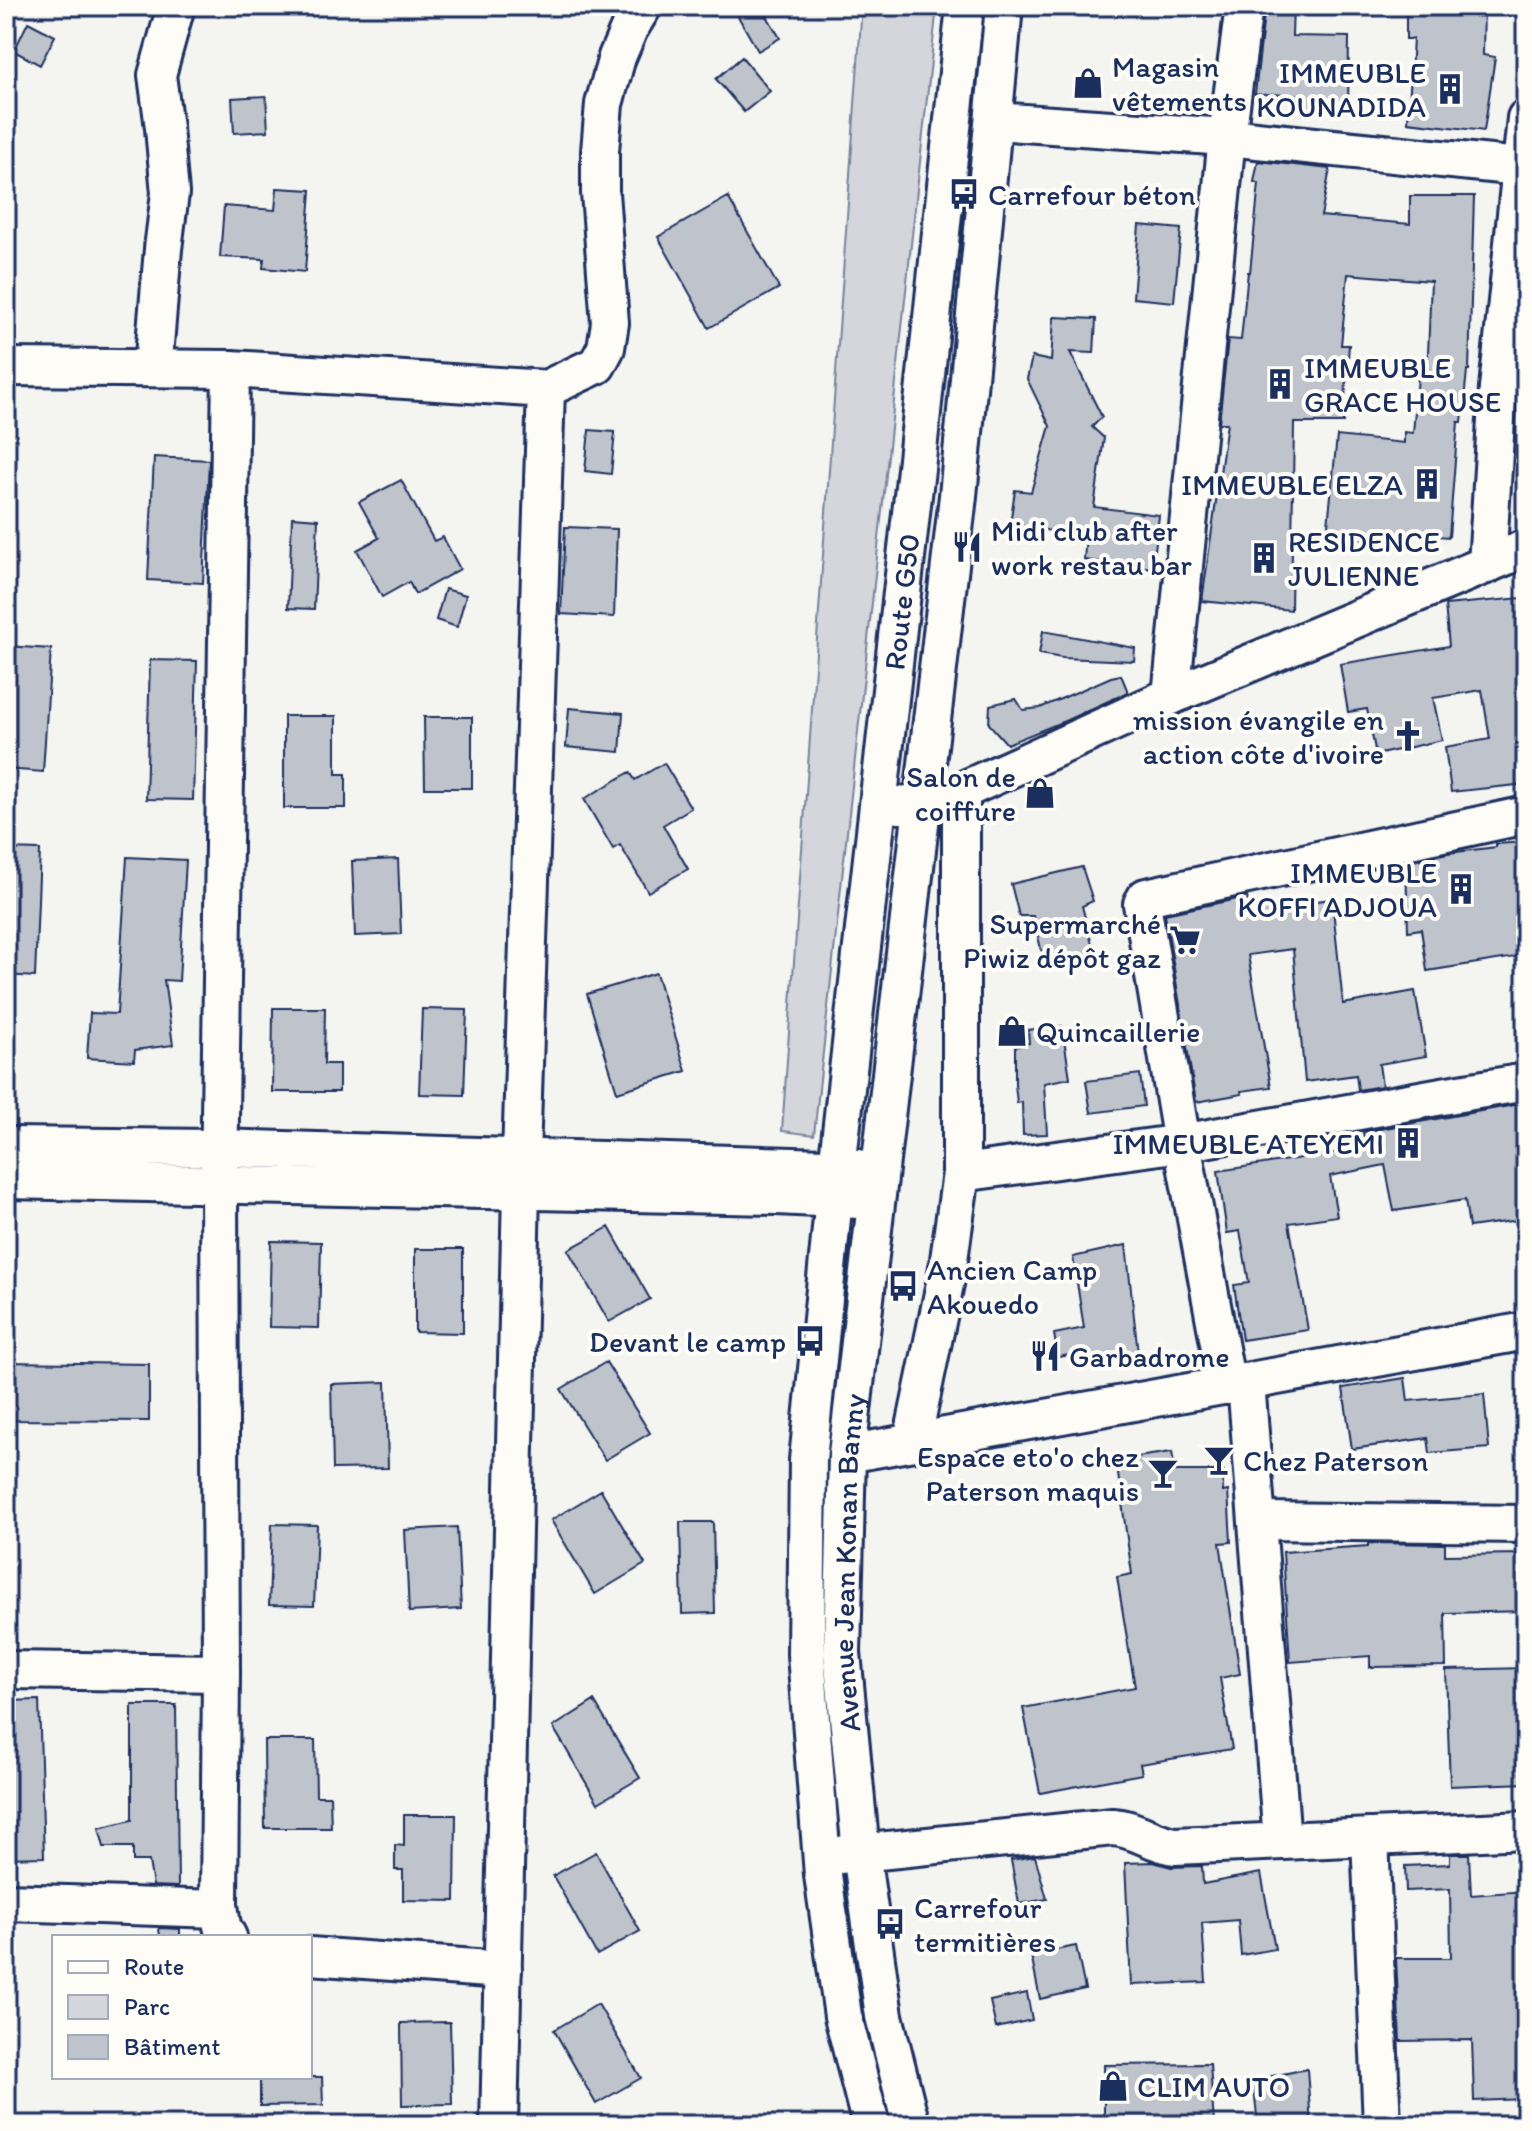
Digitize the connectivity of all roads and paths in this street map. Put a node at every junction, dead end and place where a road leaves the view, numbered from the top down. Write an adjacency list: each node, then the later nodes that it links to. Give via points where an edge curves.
1 (176, 6): 11 (street, via 157,75 170,193)
2 (643, 6): 13 (street, via 623,43 604,104 600,193 610,323 606,348 597,365)
3 (965, 6): 19 (street, Route G50)
4 (1004, 6): 7 (street, Route G50)
5 (1244, 6): 8 (street)
6 (1526, 118): 9 (street)
7 (994, 121): 8 (street); 18 (street, Route G50)
8 (1227, 137): 9 (street); 16 (street)
9 (1520, 167): 15 (street)
10 (6, 367): 11 (street)
11 (153, 368): 12 (street)
12 (231, 369): 13 (street); 24 (street)
13 (546, 389): 26 (street)
14 (1526, 548): 15 (street)
15 (1487, 565): 16 (street)
16 (1171, 696): 17 (street)
17 (961, 791): 18 (street); 25 (street)
18 (922, 802): 19 (street); 30 (street, Route G50)
19 (878, 808): 28 (street, Route G50)
20 (1526, 815): 22 (street, via 1146,897 1142,904)
21 (1526, 1082): 22 (street)
22 (1182, 1143): 25 (street); 32 (street)
23 (6, 1146): 24 (street)
24 (220, 1148): 26 (street); 29 (street)
25 (961, 1173): 33 (street, via 947,1274)
26 (521, 1174): 28 (street); 29 (street); 47 (street)
27 (6, 1180): 29 (street)
28 (836, 1183): 30 (street); 43 (street, Avenue Jean Konan Banny, via 808,1460 806,1654)
29 (219, 1184): 38 (street)
30 (878, 1186): 34 (street, Avenue Jean Konan Banny)
31 (1526, 1331): 32 (street)
32 (1236, 1384): 33 (street); 35 (street)
33 (912, 1442): 34 (street)
34 (847, 1454): 42 (street, Avenue Jean Konan Banny, via 842,1653)
35 (1257, 1521): 36 (street); 41 (street)
36 (1526, 1524)
37 (6, 1670): 38 (street)
38 (221, 1673): 45 (street)
39 (1526, 1830): 40 (street)
40 (1370, 1837): 41 (street); 51 (street)
41 (1282, 1841): 42 (street, via 1175,1846 1113,1827)
42 (861, 1853): 43 (street); 50 (street, Avenue Jean Konan Banny, via 884,2016)
43 (822, 1857): 49 (street, Avenue Jean Konan Banny, via 843,2016)
44 (6, 1902): 45 (street)
45 (224, 1923)
46 (312, 1956): 47 (street)
47 (503, 1970): 48 (street)
48 (499, 2125)
49 (871, 2125)
50 (911, 2125)
51 (1382, 2125)

